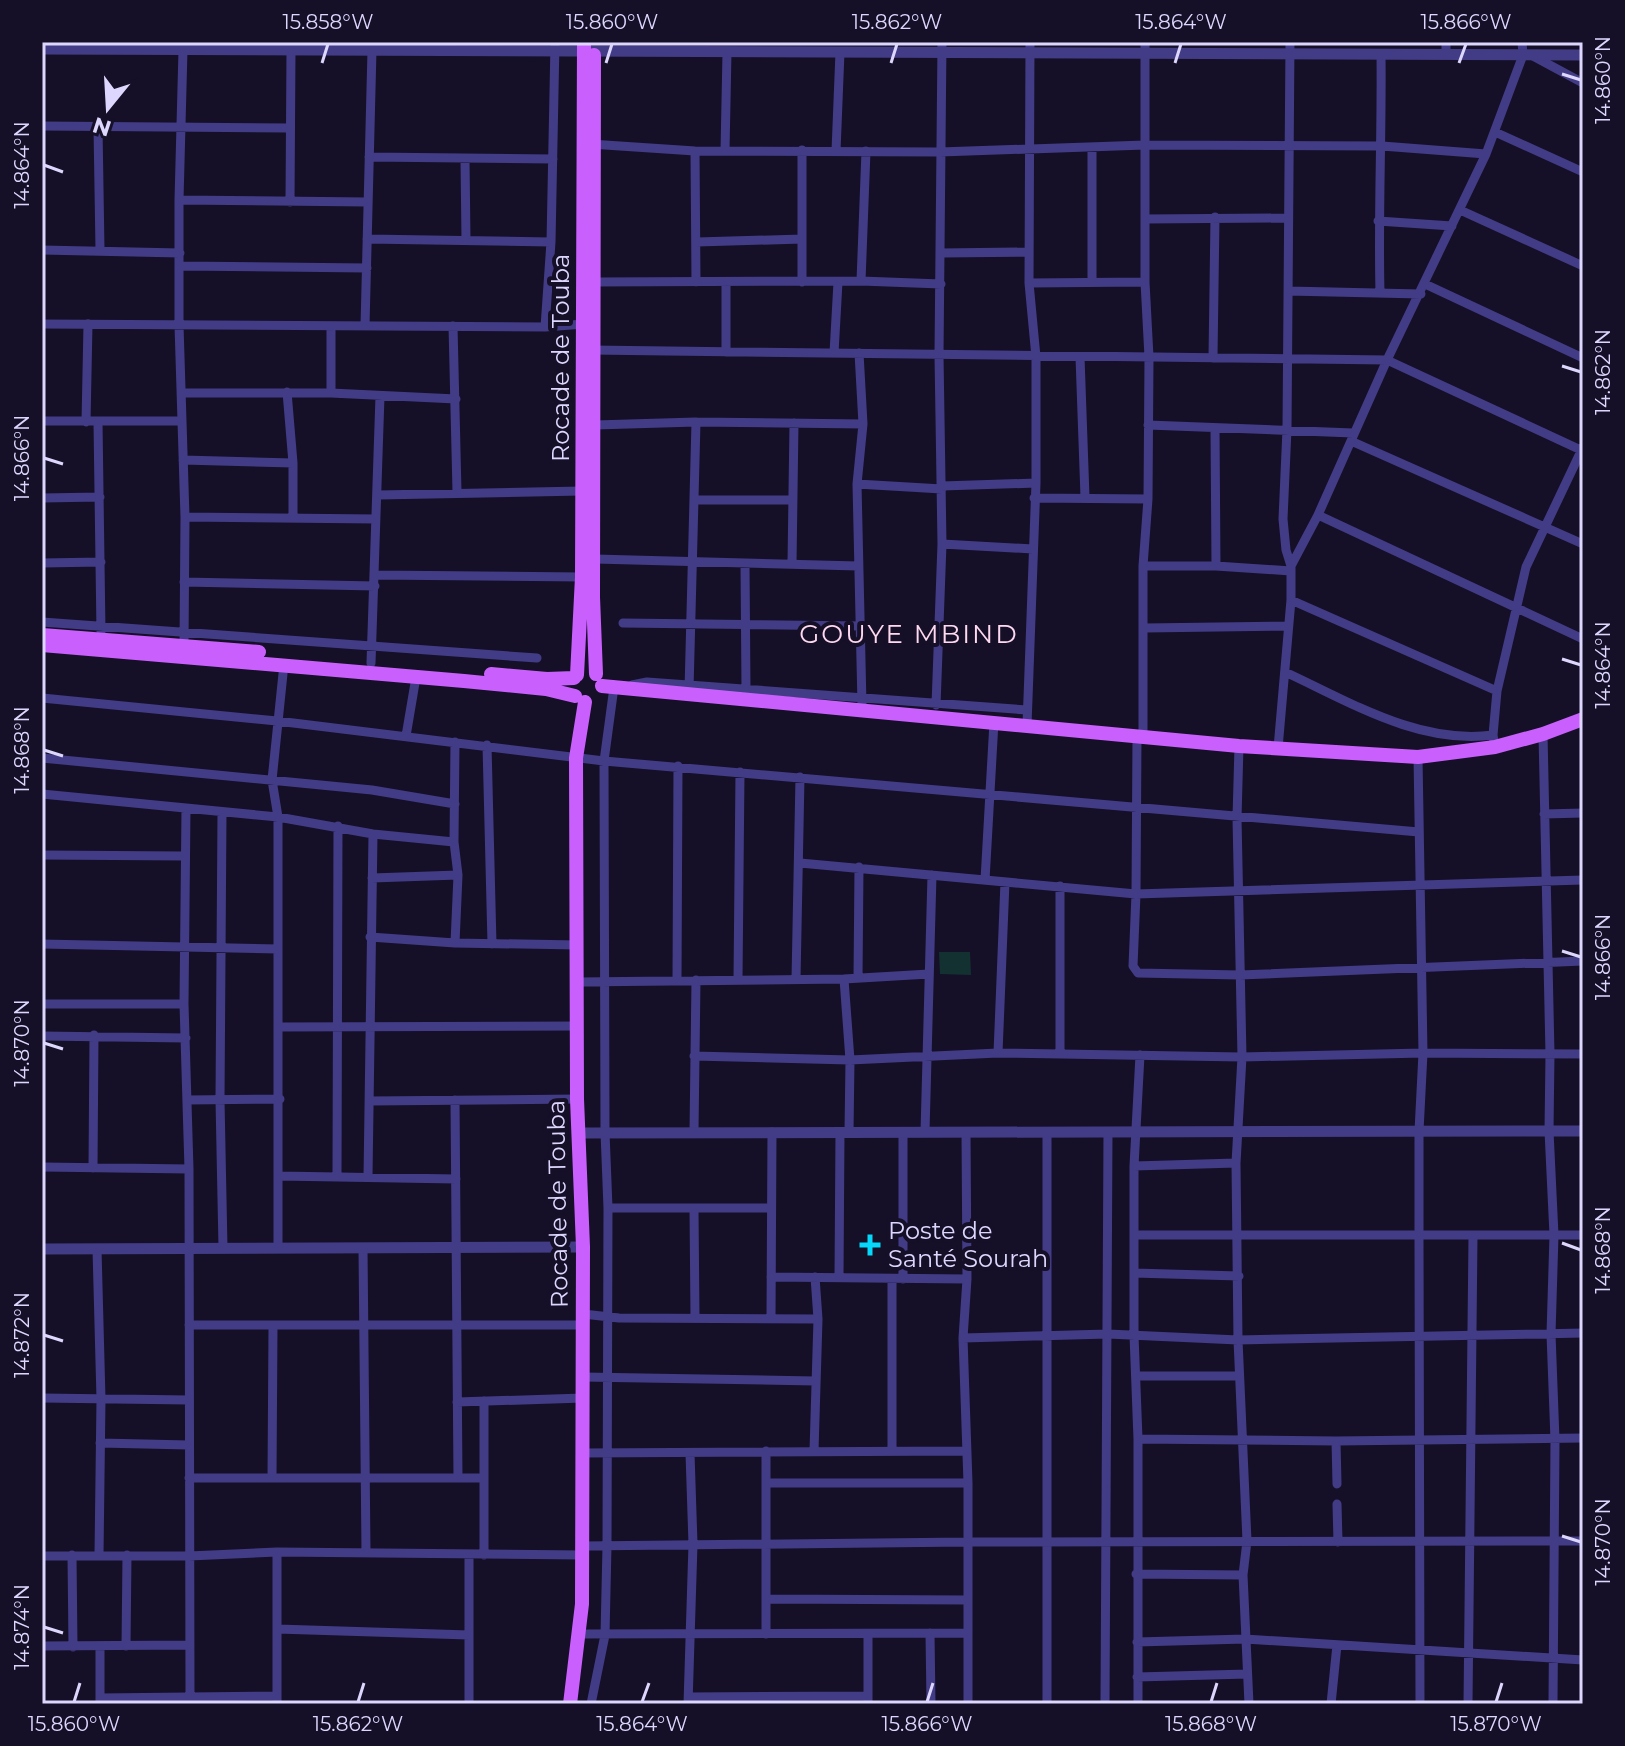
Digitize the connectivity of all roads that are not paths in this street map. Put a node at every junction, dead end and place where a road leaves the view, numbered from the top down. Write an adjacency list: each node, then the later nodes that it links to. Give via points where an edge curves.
1 (391, 46): 2 (street); 15 (street)
2 (464, 46): 3 (street)
3 (555, 46): 4 (street); 41 (street)
4 (589, 46): 17 (street); 27 (main road, Rocade de Touba)
5 (177, 47): 13 (street); 14 (street); 25 (street)
6 (759, 47): 17 (street); 18 (street)
7 (867, 47): 8 (street); 18 (street)
8 (942, 47): 9 (street); 38 (street)
9 (1030, 47): 10 (street); 33 (street)
10 (1145, 48): 11 (street); 28 (street)
11 (1290, 48): 19 (street); 29 (street)
12 (1446, 48): 16 (street); 19 (street)
13 (42, 49)
14 (291, 50): 15 (street); 24 (street)
15 (372, 50): 40 (street)
16 (1525, 50): 20 (street); 21 (street); 26 (street)
17 (727, 52): 35 (street)
18 (840, 52): 36 (street)
19 (1381, 54): 30 (street)
20 (1583, 55)
21 (1583, 83)
22 (42, 126): 23 (street)
23 (98, 127): 25 (street); 59 (street)
24 (290, 128): 25 (street); 45 (street)
25 (180, 129): 44 (street)
26 (1495, 132): 39 (street); 43 (street)
27 (589, 144): 34 (street); 67 (main road, Rocade de Touba); 81 (main road, Rocade de Touba)
28 (1145, 145): 29 (street); 31 (street); 50 (street)
29 (1288, 146): 30 (street); 49 (street)
30 (1382, 146): 39 (street); 51 (street)
31 (1092, 149): 33 (street); 71 (street)
32 (802, 150): 35 (street); 36 (street); 54 (street)
33 (1029, 150): 38 (street); 60 (street)
34 (695, 151): 35 (street); 57 (street)
35 (725, 151)
36 (836, 151): 37 (street)
37 (866, 151): 38 (street); 66 (street)
38 (940, 152): 62 (street)
39 (1486, 154): 47 (street)
40 (369, 157): 42 (street); 46 (street)
41 (553, 159): 42 (street); 56 (street)
42 (465, 160): 55 (street)
43 (1583, 172)
44 (179, 200): 45 (street); 61 (street)
45 (290, 202): 46 (street)
46 (367, 202): 53 (street)
47 (1460, 210): 52 (street); 64 (street)
48 (1215, 217): 49 (street); 50 (street); 95 (street)
49 (1288, 218): 77 (street)
50 (1146, 219): 72 (street)
51 (1378, 221): 52 (street); 78 (street)
52 (1452, 226): 76 (street)
53 (367, 239): 55 (street); 65 (street)
54 (802, 239): 57 (street); 69 (street)
55 (466, 240): 56 (street)
56 (551, 242): 86 (street)
57 (697, 242): 68 (street)
58 (42, 250): 59 (street)
59 (100, 250): 61 (street)
60 (1029, 252): 62 (street); 74 (street)
61 (180, 253): 63 (street)
62 (941, 253): 75 (street)
63 (181, 266): 65 (street); 82 (street)
64 (1583, 266)
65 (367, 268): 84 (street)
66 (861, 281): 70 (street); 75 (street)
67 (595, 282): 68 (street); 87 (main road, Rocade de Touba)
68 (696, 282): 73 (street)
69 (802, 282): 70 (street); 73 (street)
70 (838, 282): 89 (street)
71 (1092, 282): 72 (street); 74 (street)
72 (1145, 282): 94 (street)
73 (726, 283): 88 (street)
74 (1029, 283): 92 (street)
75 (941, 284): 91 (street)
76 (1423, 289): 78 (street); 96 (street); 98 (street)
77 (1288, 291): 78 (street); 97 (street)
78 (1380, 293)
79 (42, 324): 80 (street)
80 (88, 324): 82 (street); 106 (street)
81 (584, 324): 86 (street); 87 (main road, Rocade de Touba)
82 (179, 325): 83 (street); 100 (street)
83 (331, 326): 84 (street); 101 (street)
84 (365, 326): 85 (street)
85 (453, 326): 86 (street); 103 (street)
86 (545, 327)
87 (589, 350): 88 (street); 111 (main road, Rocade de Touba); 122 (main road, Rocade de Touba)
88 (726, 352): 89 (street)
89 (834, 353): 90 (street)
90 (859, 353): 91 (street); 110 (street)
91 (939, 355): 92 (street); 121 (street)
92 (1036, 357): 93 (street); 119 (street)
93 (1080, 357): 94 (street); 126 (street)
94 (1149, 357): 95 (street); 112 (street)
95 (1213, 358): 97 (street)
96 (1583, 358)
97 (1287, 359): 98 (street); 114 (street)
98 (1387, 360): 115 (street); 116 (street)
99 (287, 392): 100 (street); 101 (street); 118 (street)
100 (181, 393): 105 (street)
101 (331, 393): 102 (street)
102 (380, 396): 103 (street); 124 (street)
103 (456, 399): 123 (street)
104 (42, 421): 106 (street)
105 (182, 421): 107 (street); 117 (street)
106 (86, 422): 107 (street)
107 (98, 422): 125 (street)
108 (696, 422): 109 (street); 111 (street); 130 (street)
109 (794, 423): 110 (street); 131 (street)
110 (863, 424): 120 (street)
111 (595, 425): 140 (main road, Rocade de Touba)
112 (1148, 425): 113 (street); 129 (street)
113 (1215, 428): 114 (street); 148 (street)
114 (1287, 429): 115 (street); 149 (street, via 1283,528)
115 (1352, 437): 132 (street); 136 (street)
116 (1583, 450): 136 (street)
117 (183, 460): 118 (street); 133 (street)
118 (293, 463): 134 (street)
119 (1036, 483): 121 (street); 128 (street)
120 (857, 484): 121 (street); 146 (street)
121 (942, 488): 137 (street)
122 (582, 491): 123 (street); 150 (main road, Rocade de Touba)
123 (457, 492): 124 (street)
124 (378, 495): 135 (street)
125 (100, 497): 127 (street); 141 (street)
126 (1085, 497): 128 (street); 129 (street)
127 (42, 498)
128 (1034, 498): 139 (street)
129 (1148, 499): 147 (street)
130 (696, 500): 131 (street); 143 (street)
131 (793, 500): 145 (street)
132 (1318, 515): 149 (street); 154 (street)
133 (185, 517): 134 (street); 152 (street)
134 (293, 518): 135 (street)
135 (376, 519): 151 (street)
136 (1546, 527): 138 (street); 154 (street, via 1526,567)
137 (942, 544): 139 (street); 181 (street)
138 (1583, 544)
139 (1033, 549): 182 (street)
140 (595, 559): 143 (street); 174 (main road, Rocade de Touba, via 593,606)
141 (101, 562): 142 (street); 162 (street)
142 (42, 563)
143 (691, 563): 144 (street); 157 (street)
144 (745, 564): 145 (street); 158 (street)
145 (792, 564): 146 (street)
146 (858, 566): 159 (street)
147 (1143, 566): 148 (street); 161 (street)
148 (1216, 566): 149 (street)
149 (1291, 568): 153 (street)
150 (582, 577): 151 (street); 172 (main road, Rocade de Touba)
151 (375, 580): 152 (street); 167 (street)
152 (184, 582): 164 (street)
153 (1291, 600): 160 (street); 177 (street)
154 (1517, 608): 165 (street); 177 (street)
155 (42, 622): 162 (street)
156 (623, 623): 157 (street)
157 (690, 624): 158 (street); 176 (street)
158 (745, 624): 159 (street); 175 (street)
159 (861, 626): 180 (street)
160 (1288, 626): 161 (street); 171 (street)
161 (1145, 628): 188 (street)
162 (101, 633): 163 (main road); 164 (main road)
163 (42, 635)
164 (184, 639): 167 (street); 169 (main road)
165 (1583, 639)
166 (42, 645): 170 (main road)
167 (373, 647): 168 (street); 169 (street)
168 (537, 658)
169 (371, 663): 172 (main road, via 547,679)
170 (284, 664): 173 (main road); 184 (street)
171 (1285, 672): 189 (street, via 1393,723); 193 (street)
172 (576, 676): 174 (main road, via 588,671); 179 (main road, via 572,687)
173 (416, 677): 179 (main road, via 546,689); 187 (street)
174 (609, 684): 176 (main road); 179 (main road, via 597,699); 197 (street)
175 (746, 690): 176 (street); 180 (street)
176 (689, 691): 180 (main road)
177 (1497, 691): 189 (street)
178 (42, 698): 184 (street)
179 (580, 699): 196 (main road, Rocade de Touba)
180 (862, 704): 181 (street); 185 (main road)
181 (936, 705): 182 (street)
182 (1027, 717): 185 (main road); 188 (main road)
183 (1583, 719): 186 (main road)
184 (277, 721): 187 (street); 201 (street)
185 (994, 722): 203 (street)
186 (1543, 734): 189 (main road); 209 (street)
187 (406, 736): 190 (street)
188 (1140, 736): 192 (main road); 205 (street)
189 (1494, 741): 194 (main road)
190 (455, 742): 191 (street); 204 (street)
191 (487, 745): 196 (street); 234 (street)
192 (1239, 746): 193 (main road); 211 (street)
193 (1278, 748): 194 (main road)
194 (1418, 757): 213 (street)
195 (42, 758): 201 (street)
196 (576, 758): 197 (street); 236 (main road, Rocade de Touba)
197 (604, 761): 198 (street); 248 (street)
198 (678, 766): 199 (street); 249 (street)
199 (740, 772): 200 (street); 245 (street)
200 (800, 777): 203 (street); 218 (street)
201 (272, 780): 204 (street); 210 (street)
202 (42, 794): 206 (street)
203 (990, 794): 205 (street); 223 (street)
204 (455, 804): 215 (street)
205 (1136, 807): 211 (street); 230 (street)
206 (186, 808): 207 (street); 217 (street)
207 (222, 813): 210 (street); 237 (street)
208 (1583, 813): 209 (street)
209 (1544, 814): 225 (street)
210 (278, 817): 212 (street); 238 (street)
211 (1237, 818): 213 (street); 229 (street)
212 (338, 826): 214 (street); 254 (street)
213 (1419, 832): 228 (street)
214 (373, 834): 215 (street); 222 (street)
215 (454, 842): 220 (street)
216 (42, 855): 217 (street)
217 (184, 856): 235 (street)
218 (800, 863): 219 (street); 246 (street)
219 (859, 867): 221 (street); 244 (street)
220 (458, 875): 222 (street); 232 (street)
221 (932, 875): 223 (street); 242 (street)
222 (372, 878): 231 (street)
223 (985, 880): 226 (street)
224 (1583, 880): 225 (street)
225 (1545, 881): 228 (street); 240 (street)
226 (1005, 882): 227 (street); 261 (street)
227 (1060, 886): 230 (street); 263 (street)
228 (1420, 886): 229 (street); 241 (street)
229 (1239, 892): 230 (street); 243 (street)
230 (1136, 894): 243 (street, via 1133,966 1138,973)
231 (370, 937): 232 (street); 257 (street)
232 (455, 943): 234 (street)
233 (42, 944): 235 (street)
234 (492, 944): 236 (street)
235 (185, 945): 237 (street); 253 (street)
236 (578, 945): 251 (main road, Rocade de Touba)
237 (221, 947): 238 (street); 274 (street)
238 (278, 949): 256 (street)
239 (1583, 961): 240 (street)
240 (1547, 964): 241 (street); 264 (street)
241 (1421, 968): 243 (street); 262 (street)
242 (929, 974): 244 (street); 268 (street)
243 (1240, 975): 269 (street)
244 (858, 978): 247 (street)
245 (738, 979): 246 (street); 250 (street)
246 (796, 979): 247 (street)
247 (844, 979): 270 (street)
248 (607, 980): 249 (street); 251 (street); 280 (street)
249 (677, 980): 250 (street)
250 (696, 980): 267 (street)
251 (578, 982): 255 (main road, Rocade de Touba)
252 (42, 1004): 253 (street)
253 (184, 1004): 260 (street)
254 (337, 1026): 256 (street); 257 (street); 298 (street)
255 (578, 1026): 257 (street); 272 (main road, Rocade de Touba)
256 (278, 1027): 271 (street)
257 (370, 1027): 276 (street)
258 (94, 1035): 259 (street); 260 (street); 295 (street)
259 (42, 1036)
260 (186, 1038): 273 (street)
261 (998, 1053): 263 (street); 268 (street)
262 (1423, 1053): 264 (street); 269 (street); 277 (street)
263 (1060, 1054): 266 (street)
264 (1550, 1054): 265 (street); 278 (street)
265 (1583, 1054)
266 (1140, 1055): 269 (street); 289 (street)
267 (694, 1056): 270 (street); 281 (street)
268 (928, 1056): 270 (street); 285 (street)
269 (1242, 1057): 291 (street)
270 (850, 1060): 283 (street)
271 (280, 1099): 274 (street); 297 (street)
272 (577, 1099): 275 (street); 290 (main road, Rocade de Touba)
273 (187, 1100): 274 (street); 296 (street)
274 (220, 1100): 312 (street)
275 (455, 1100): 276 (street); 300 (street)
276 (370, 1101): 299 (street)
277 (1419, 1131): 278 (street); 291 (street); 308 (street)
278 (1549, 1131): 279 (street); 306 (street)
279 (1583, 1131)
280 (605, 1132): 281 (street); 290 (street); 301 (street)
281 (694, 1132): 282 (street)
282 (772, 1132): 283 (street); 302 (street)
283 (844, 1132): 284 (street); 322 (street)
284 (903, 1132): 285 (street); 323 (street)
285 (925, 1132): 286 (street)
286 (966, 1132): 287 (street); 324 (street)
287 (1047, 1132): 288 (street); 340 (street)
288 (1108, 1132): 289 (street); 335 (street)
289 (1136, 1132): 291 (street); 293 (street)
290 (578, 1133): 310 (main road, Rocade de Touba)
291 (1238, 1133): 292 (street)
292 (1236, 1163): 293 (street); 305 (street)
293 (1134, 1166): 304 (street)
294 (42, 1167): 295 (street)
295 (93, 1168): 296 (street)
296 (189, 1169): 311 (street)
297 (279, 1176): 298 (street); 313 (street)
298 (337, 1177): 299 (street)
299 (368, 1177): 300 (street)
300 (456, 1179): 315 (street)
301 (608, 1208): 303 (street); 325 (street)
302 (771, 1208): 303 (street); 320 (street)
303 (694, 1209): 326 (street)
304 (1136, 1235): 305 (street); 318 (street)
305 (1238, 1235): 308 (street); 319 (street)
306 (1554, 1235): 307 (street); 309 (street); 337 (street)
307 (1583, 1235)
308 (1419, 1236): 309 (street); 336 (street)
309 (1473, 1236): 339 (street)
310 (583, 1247): 315 (street); 329 (main road, Rocade de Touba)
311 (189, 1248): 312 (street); 317 (street); 330 (street)
312 (223, 1248): 313 (street)
313 (278, 1248): 314 (street)
314 (363, 1248): 315 (street); 333 (street)
315 (456, 1248): 331 (street)
316 (42, 1249): 317 (street)
317 (97, 1249): 350 (street)
318 (1134, 1273): 319 (street); 338 (street)
319 (1239, 1276): 342 (street)
320 (771, 1277): 321 (street); 327 (street)
321 (815, 1277): 322 (street); 328 (street)
322 (839, 1277): 323 (street)
323 (898, 1279): 324 (street); 365 (street)
324 (967, 1279): 341 (street)
325 (608, 1317): 326 (street); 329 (street); 346 (street)
326 (695, 1317): 327 (street)
327 (771, 1318): 328 (street)
328 (818, 1319): 347 (street)
329 (583, 1320): 331 (street); 345 (main road, Rocade de Touba)
330 (189, 1325): 332 (street); 351 (street)
331 (457, 1325): 333 (street); 353 (street)
332 (273, 1326): 333 (street); 371 (street)
333 (363, 1326): 372 (street)
334 (1583, 1333): 337 (street)
335 (1108, 1334): 338 (street); 340 (street); 385 (street)
336 (1420, 1334): 339 (street); 342 (street); 357 (street)
337 (1551, 1334): 339 (street); 359 (street)
338 (1134, 1335): 342 (street); 343 (street)
339 (1472, 1335): 358 (street)
340 (1046, 1337): 341 (street); 384 (street)
341 (963, 1338): 366 (street)
342 (1238, 1340): 344 (street)
343 (1136, 1376): 344 (street); 355 (street)
344 (1239, 1376): 356 (street)
345 (583, 1377): 346 (street); 349 (main road, Rocade de Touba)
346 (607, 1377): 347 (street); 368 (street)
347 (815, 1381): 364 (street)
348 (42, 1398): 350 (street)
349 (583, 1398): 352 (street); 367 (main road, Rocade de Touba)
350 (101, 1399): 351 (street); 361 (street)
351 (189, 1400): 362 (street)
352 (484, 1401): 353 (street); 374 (street)
353 (457, 1402): 373 (street)
354 (1583, 1438): 359 (street)
355 (1138, 1439): 356 (street); 386 (street)
356 (1241, 1439): 360 (street); 379 (street)
357 (1420, 1440): 358 (street); 360 (street); 388 (street)
358 (1469, 1440): 359 (street); 380 (street)
359 (1555, 1440): 381 (street)
360 (1336, 1441): 377 (street)
361 (100, 1443): 362 (street); 396 (street)
362 (189, 1445): 370 (street)
363 (766, 1451): 364 (street); 369 (street); 375 (street)
364 (814, 1451): 365 (street)
365 (892, 1451): 366 (street)
366 (967, 1451): 376 (street)
367 (583, 1453): 368 (street); 392 (main road, Rocade de Touba)
368 (608, 1453): 369 (street); 391 (street)
369 (690, 1453): 390 (street)
370 (189, 1478): 371 (street); 401 (street)
371 (272, 1478): 372 (street)
372 (365, 1478): 373 (street); 394 (street)
373 (458, 1478): 374 (street)
374 (484, 1478): 399 (street)
375 (766, 1483): 376 (street); 389 (street)
376 (968, 1483): 383 (street)
377 (1337, 1484)
378 (1337, 1504): 387 (street)
379 (1247, 1541): 386 (street); 387 (street); 403 (street)
380 (1469, 1541): 381 (street); 388 (street); 424 (street)
381 (1553, 1541): 382 (street); 425 (street)
382 (1583, 1541)
383 (967, 1542): 384 (street); 389 (street); 405 (street)
384 (1048, 1542): 385 (street); 441 (street)
385 (1105, 1542): 386 (street); 442 (street)
386 (1136, 1542): 402 (street)
387 (1338, 1542): 388 (street)
388 (1421, 1542): 423 (street)
389 (767, 1543): 390 (street); 404 (street)
390 (693, 1544): 391 (street); 414 (street)
391 (607, 1546): 392 (street); 413 (street)
392 (583, 1550): 399 (street); 409 (main road, Rocade de Touba)
393 (277, 1552): 394 (street); 401 (street); 406 (street)
394 (366, 1552): 398 (street)
395 (72, 1555): 396 (street); 400 (street); 421 (street)
396 (99, 1555): 397 (street)
397 (127, 1555): 401 (street); 420 (street)
398 (469, 1555): 399 (street); 412 (street)
399 (484, 1555)
400 (42, 1556)
401 (189, 1556): 417 (street)
402 (1136, 1574): 403 (street); 416 (street)
403 (1243, 1575): 415 (street)
404 (766, 1599): 405 (street); 410 (street)
405 (967, 1600): 408 (street)
406 (277, 1629): 412 (street); 430 (street)
407 (930, 1633): 408 (street); 411 (street); 439 (street)
408 (967, 1633): 440 (street)
409 (579, 1634): 413 (street); 437 (main road, Rocade de Touba)
410 (766, 1634): 411 (street); 414 (street)
411 (868, 1634): 433 (street)
412 (469, 1635): 436 (street)
413 (605, 1635): 414 (street); 438 (street)
414 (692, 1635): 435 (street)
415 (1245, 1639): 416 (street); 418 (street); 427 (street)
416 (1137, 1642): 428 (street)
417 (190, 1645): 420 (street); 429 (street)
418 (1337, 1645): 423 (street); 445 (street)
419 (42, 1646): 421 (street)
420 (126, 1646): 422 (street)
421 (73, 1647): 422 (street)
422 (100, 1647): 434 (street)
423 (1422, 1650): 424 (street); 446 (street)
424 (1469, 1653): 425 (street); 447 (street)
425 (1553, 1658): 426 (street); 448 (street)
426 (1583, 1660)
427 (1247, 1674): 428 (street); 444 (street)
428 (1137, 1677): 443 (street)
429 (190, 1696): 430 (street); 434 (street)
430 (277, 1700)
431 (756, 1700): 432 (street); 435 (street)
432 (819, 1700): 433 (street)
433 (868, 1700)
434 (100, 1701)
435 (688, 1701)
436 (469, 1704)
437 (570, 1704)
438 (591, 1704)
439 (931, 1704)
440 (968, 1704)
441 (1047, 1704)
442 (1105, 1704)
443 (1138, 1704)
444 (1249, 1704)
445 (1331, 1704)
446 (1420, 1704)
447 (1468, 1704)
448 (1553, 1704)

